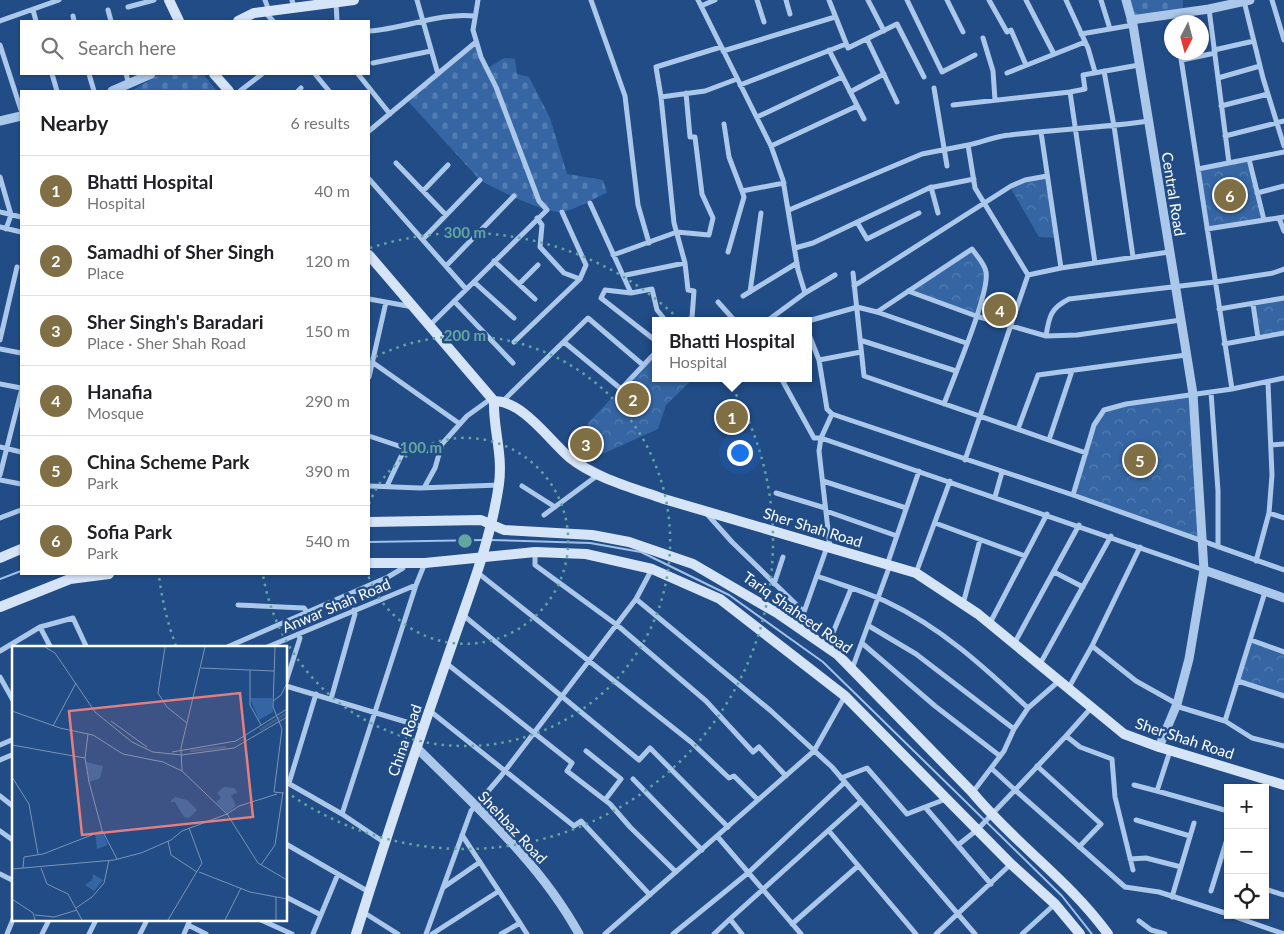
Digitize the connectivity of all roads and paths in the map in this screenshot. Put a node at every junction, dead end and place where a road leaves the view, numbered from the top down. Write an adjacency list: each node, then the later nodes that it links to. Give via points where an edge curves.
1 (59, 0): 25 (street)
2 (154, 0): 28 (street)
3 (168, 0): 40 (main road)
4 (265, 0): 32 (street)
5 (354, 0): 24 (main road)
6 (418, 0): 45 (street)
7 (478, 0): 35 (street)
8 (591, 0): 169 (street, via 625,96 638,205)
9 (698, 0): 27 (street)
10 (715, 0): 27 (street)
11 (757, 0): 46 (street)
12 (786, 0): 33 (street)
13 (829, 0): 36 (street)
14 (868, 0): 50 (street)
15 (907, 0): 67 (street, via 942,72)
16 (947, 0): 51 (street)
17 (989, 0): 70 (street, via 1006,32 1011,30)
18 (1026, 0): 66 (street)
19 (1066, 0): 52 (street)
20 (1101, 0): 48 (street)
21 (1126, 0): 47 (street, Central Road)
22 (1272, 0): 53 (street)
23 (1246, 1): 29 (street); 56 (street)
24 (329, 2): 26 (main road); 43 (street)
25 (42, 3): 30 (street)
26 (293, 4): 32 (main road)
27 (701, 6): 61 (street)
28 (128, 7)
29 (1209, 9): 34 (street); 64 (street)
30 (33, 10): 38 (street); 44 (street)
31 (108, 10): 39 (street)
32 (267, 11): 41 (main road); 42 (street)
33 (790, 14)
34 (1186, 15)
35 (475, 16): 45 (street, via 458,14); 57 (street, via 473,30)
36 (835, 17): 59 (street); 61 (street)
37 (1164, 19): 47 (street)
38 (36, 20)
39 (111, 20)
40 (178, 20)
41 (240, 20)
42 (272, 20)
43 (337, 20)
44 (0, 21)
45 (423, 21): 49 (street); 63 (street)
46 (764, 22)
47 (1132, 22): 48 (street); 71 (street, Central Road)
48 (1110, 29): 52 (street)
49 (370, 31)
50 (884, 31): 55 (street); 87 (street, via 897,24)
51 (963, 32)
52 (1081, 34): 58 (street)
53 (1284, 37)
54 (983, 38): 104 (street, via 993,71)
55 (867, 39): 59 (street, via 848,48); 77 (street)
56 (1254, 41): 64 (street); 72 (street)
57 (476, 42): 76 (street); 159 (street, via 539,201 547,210)
58 (1085, 42): 66 (street); 74 (street)
59 (846, 44): 62 (street)
60 (0, 45): 109 (street)
61 (722, 49): 89 (street); 103 (street, via 656,67)
62 (829, 50): 86 (street); 91 (street)
63 (431, 51): 69 (street); 76 (street)
64 (1214, 52): 65 (street); 88 (street)
65 (1209, 53)
66 (1054, 54): 70 (street)
67 (975, 55)
68 (1182, 60): 134 (street)
69 (373, 63)
70 (1026, 65): 75 (street)
71 (1139, 65): 73 (street); 115 (street, Central Road)
72 (1260, 66): 88 (street); 102 (street)
73 (1104, 71): 74 (street); 119 (street)
74 (1095, 72): 100 (street, via 1083,74 1085,89)
75 (1007, 73)
76 (438, 74): 110 (street)
77 (884, 74): 99 (street); 105 (street)
78 (52, 75): 93 (street)
79 (89, 75): 94 (street)
80 (126, 75): 90 (street)
81 (149, 75): 90 (street)
82 (215, 75): 96 (main road)
83 (261, 75): 97 (street)
84 (316, 75): 98 (street)
85 (359, 75): 110 (street)
86 (842, 77): 99 (street); 112 (street)
87 (924, 77)
88 (1218, 78): 108 (street)
89 (737, 80): 91 (street); 101 (street, via 705,91)
90 (129, 85): 95 (street)
91 (740, 85): 112 (street)
92 (934, 88): 127 (street)
93 (57, 90)
94 (94, 90)
95 (115, 90)
96 (228, 90)
97 (241, 90)
98 (328, 90)
99 (850, 92): 107 (street)
100 (1070, 92): 104 (street); 120 (street)
101 (686, 93): 103 (street); 167 (street, via 690,137 695,137 702,194 713,218 709,236)
102 (1268, 94): 108 (street); 117 (street)
103 (661, 97): 167 (street)
104 (996, 100): 106 (street)
105 (897, 102)
106 (953, 105)
107 (857, 106): 113 (street); 125 (street)
108 (1222, 106): 123 (street)
109 (20, 107)
110 (390, 114): 121 (street)
111 (20, 116): 114 (street)
112 (757, 117): 125 (street)
113 (864, 119)
114 (0, 121)
115 (1148, 121): 119 (street); 172 (street, Central Road)
116 (1284, 121): 117 (street)
117 (1276, 123): 123 (street); 126 (street)
118 (724, 124): 144 (street, via 729,157)
119 (1114, 126): 120 (street); 175 (street)
120 (1074, 127): 122 (street); 177 (street)
121 (370, 131)
122 (1041, 132): 124 (street, via 1008,135); 135 (street)
123 (1226, 136): 131 (street)
124 (968, 145): 127 (street); 137 (street)
125 (771, 146): 140 (street)
126 (1284, 146)
127 (945, 151): 133 (street); 149 (street, via 922,154)
128 (1284, 152): 129 (street)
129 (1249, 159): 131 (street); 145 (street)
130 (396, 162): 143 (street)
131 (1229, 163): 134 (street)
132 (448, 165): 143 (street)
133 (947, 166)
134 (1198, 170): 164 (street)
135 (1048, 176): 148 (street, via 1025,180); 183 (street)
136 (0, 177): 155 (street)
137 (974, 179): 142 (street); 148 (street, via 975,188)
138 (370, 180): 168 (street)
139 (480, 180): 156 (street)
140 (784, 183): 144 (street); 149 (street)
141 (1284, 186): 145 (street)
142 (931, 187): 154 (street); 161 (street)
143 (423, 191): 156 (street)
144 (742, 191): 171 (street, via 744,197)
145 (1257, 193): 160 (street)
146 (514, 196): 181 (street)
147 (590, 202): 173 (street)
148 (984, 203): 187 (street); 193 (street)
149 (789, 210): 170 (street)
150 (0, 212): 155 (street)
151 (562, 212): 189 (street, via 586,265)
152 (919, 212): 161 (street, via 867,239)
153 (762, 213): 196 (street)
154 (938, 213)
155 (11, 215): 157 (street); 163 (street)
156 (446, 215): 168 (street)
157 (20, 217)
158 (1282, 217): 160 (street); 165 (street)
159 (537, 218): 176 (street); 189 (street, via 542,225 540,247 564,273)
160 (1264, 220): 164 (street)
161 (857, 222): 170 (street)
162 (0, 227): 163 (street)
163 (6, 229): 166 (street)
164 (1207, 229): 191 (street)
165 (1284, 231)
166 (20, 232)
167 (677, 232): 169 (street); 178 (street)
168 (422, 240): 181 (street)
169 (648, 242): 173 (street)
170 (795, 248): 179 (street)
171 (728, 252)
172 (1170, 252): 175 (street); 194 (street, Central Road)
173 (613, 255): 198 (street)
174 (370, 256): 208 (main road, Sher Shah Road)
175 (1132, 257): 177 (street)
176 (494, 261): 190 (street); 192 (street)
177 (1095, 262): 183 (street)
178 (685, 263): 186 (street); 214 (street, via 688,290 694,291)
179 (797, 263): 196 (street); 199 (street)
180 (538, 265): 192 (street)
181 (446, 266): 195 (street)
182 (17, 267): 227 (street)
183 (1061, 268): 187 (street)
184 (1284, 269): 191 (street)
185 (853, 273): 193 (street)
186 (626, 275)
187 (1028, 275): 221 (street)
188 (836, 276): 199 (street)
189 (580, 279): 230 (street)
190 (474, 282): 195 (street); 217 (street)
191 (1215, 282): 194 (street); 210 (street)
192 (519, 284): 202 (street)
193 (854, 286): 209 (street)
194 (1175, 287): 219 (street, Central Road); 223 (street, via 1069,299 1049,315)
195 (466, 289): 204 (street)
196 (750, 292): 200 (street)
197 (908, 292): 211 (street); 212 (street); 212 (street, via 972,250 986,270)
198 (630, 293): 213 (street, via 652,289 657,310); 224 (street, via 605,290 601,298)
199 (805, 293): 216 (street)
200 (743, 296)
201 (370, 299): 205 (street)
202 (535, 299)
203 (1284, 299): 207 (street)
204 (454, 301): 220 (street); 242 (street)
205 (386, 302): 208 (street); 229 (street)
206 (718, 302): 215 (street)
207 (1253, 304): 210 (street); 225 (street)
208 (413, 307): 220 (main road, Sher Shah Road)
209 (855, 308): 211 (street); 218 (street); 228 (street)
210 (1219, 309): 234 (street)
211 (877, 312): 233 (street)
212 (976, 316): 221 (street); 233 (street)
213 (663, 317)
214 (692, 317)
215 (732, 317)
216 (772, 317)
217 (514, 318)
218 (812, 320)
219 (1181, 320): 223 (street, via 1095,333); 238 (street, Central Road)
220 (430, 326): 256 (main road, Sher Shah Road)
221 (1011, 326): 223 (street); 259 (street)
222 (1284, 334): 225 (street)
223 (1046, 336)
224 (652, 338)
225 (1258, 338): 234 (street)
226 (370, 339): 229 (street)
227 (0, 340)
228 (860, 340): 236 (street); 244 (street)
229 (377, 341): 241 (street)
230 (514, 342)
231 (564, 342): 243 (street, via 588,318); 243 (street, via 621,389); 256 (street)
232 (812, 342): 240 (street)
233 (966, 343): 244 (street)
234 (1224, 344): 251 (street)
235 (0, 348): 237 (street)
236 (861, 352): 240 (street); 257 (street, via 864,376)
237 (20, 353)
238 (1186, 355): 245 (street); 254 (street, Central Road)
239 (652, 356): 243 (street)
240 (819, 360): 258 (street, via 827,409)
241 (372, 362): 246 (street); 260 (street)
242 (513, 363)
243 (643, 365)
244 (956, 371): 257 (street)
245 (1072, 371): 261 (street, via 1038,376); 264 (street)
246 (370, 372)
247 (1284, 378): 249 (street)
248 (784, 382): 263 (street, via 814,438)
249 (1268, 382): 251 (street); 266 (street)
250 (0, 384): 252 (street)
251 (1232, 389): 253 (street)
252 (20, 390)
253 (1211, 392): 254 (street); 310 (street, via 1218,491)
254 (1194, 394): 271 (street, via 1104,410 1094,425); 307 (street, Central Road)
255 (20, 395): 269 (street)
256 (497, 400): 260 (street, via 467,416); 276 (main road, Sher Shah Road, via 530,418 568,456); 282 (main road, via 494,412 501,460)
257 (944, 404): 259 (street)
258 (832, 414): 263 (street); 273 (street)
259 (980, 416): 261 (street); 273 (street)
260 (460, 424): 272 (street, via 442,444)
261 (1018, 429): 264 (street)
262 (370, 436): 268 (street)
263 (821, 438): 274 (street); 279 (street)
264 (1050, 440): 271 (street)
265 (1284, 444): 266 (street)
266 (1271, 445): 295 (street)
267 (0, 447): 269 (street)
268 (405, 448): 272 (street); 284 (street)
269 (8, 449): 270 (street); 277 (street)
270 (20, 452)
271 (1086, 452): 288 (street)
272 (439, 453): 286 (street)
273 (965, 460): 275 (street)
274 (919, 471): 280 (street); 291 (street)
275 (1002, 472): 288 (street); 289 (street)
276 (600, 474): 290 (street); 294 (main road, Sher Shah Road)
277 (0, 475)
278 (0, 480): 281 (street)
279 (823, 480): 291 (street); 293 (street)
280 (950, 481): 289 (street); 301 (street)
281 (20, 484)
282 (499, 485): 286 (street); 303 (main road)
283 (370, 486): 284 (street)
284 (387, 486): 286 (street)
285 (522, 486): 290 (street)
286 (424, 488)
287 (776, 493): 293 (street)
288 (1073, 495): 307 (street)
289 (995, 497): 296 (street)
290 (555, 508): 297 (street)
291 (906, 508): 304 (street)
292 (20, 510): 298 (street)
293 (826, 510): 304 (street); 308 (street)
294 (705, 511): 308 (main road, Sher Shah Road); 330 (street)
295 (1269, 513): 299 (street); 317 (street)
296 (1047, 514): 302 (street); 314 (street)
297 (544, 516)
298 (0, 518)
299 (1284, 518)
300 (370, 522): 303 (main road, Tariq Shaheed Road, via 472,520)
301 (935, 523): 306 (street); 327 (street)
302 (1079, 526): 305 (street); 325 (street)
303 (488, 529): 313 (main road, China Road); 349 (main road, Tariq Shaheed Road, via 592,535 662,552 725,580)
304 (897, 536): 321 (street)
305 (1111, 536): 309 (street); 332 (street)
306 (980, 540): 314 (street); 338 (street)
307 (1203, 542): 310 (street); 323 (street, Central Road)
308 (828, 547): 321 (main road, Sher Shah Road); 329 (street)
309 (1140, 547): 323 (street); 360 (street)
310 (1218, 547): 317 (street)
311 (20, 549): 316 (main road)
312 (535, 552): 313 (main road); 322 (main road, via 586,554); 346 (street, via 535,565)
313 (483, 553): 320 (main road); 326 (main road, China Road)
314 (1025, 556): 345 (street)
315 (783, 557): 330 (street)
316 (0, 558)
317 (1256, 561): 324 (street)
318 (405, 562): 319 (main road); 320 (main road); 342 (street, Anwar Shah Road, via 403,568 388,577)
319 (370, 563)
320 (425, 563): 331 (street)
321 (889, 565): 327 (main road, Sher Shah Road); 335 (street)
322 (652, 569): 337 (street); 376 (main road, via 720,599)
323 (1204, 570): 334 (street); 380 (street, Central Road, via 1189,659)
324 (1284, 570)
325 (1054, 572): 332 (street); 354 (street)
326 (478, 573): 344 (main road, China Road); 364 (street)
327 (916, 573): 338 (main road, Sher Shah Road)
328 (101, 575): 340 (main road, via 70,579)
329 (817, 576): 333 (street); 343 (street)
330 (774, 584): 343 (street)
331 (416, 585): 341 (street, Anwar Shah Road); 384 (street)
332 (1083, 587): 366 (street)
333 (851, 589): 335 (street); 361 (street)
334 (1265, 592): 336 (street); 351 (street)
335 (879, 598): 347 (street); 381 (street, via 925,622 963,649)
336 (1284, 598)
337 (636, 600): 346 (street); 397 (street, via 771,711)
338 (963, 604): 345 (main road, Sher Shah Road)
339 (238, 605): 342 (street, via 304,608)
340 (0, 607)
341 (354, 610): 350 (street, Anwar Shah Road); 379 (street)
342 (307, 612): 358 (street, Anwar Shah Road)
343 (804, 612): 349 (street)
344 (462, 614): 365 (main road, China Road); 375 (street)
345 (990, 623): 354 (main road, Sher Shah Road)
346 (617, 624): 364 (street); 404 (street, via 706,701 753,752 759,747)
347 (869, 626): 353 (street); 387 (street, via 916,654)
348 (40, 627): 352 (street); 356 (street); 357 (street, via 73,618)
349 (800, 629): 361 (main road, Tariq Shaheed Road)
350 (298, 634): 359 (street, Anwar Shah Road); 368 (street, via 300,638)
351 (1250, 640): 363 (street); 371 (street)
352 (16, 641): 355 (street); 362 (street)
353 (863, 644): 367 (street); 399 (street)
354 (1014, 644): 366 (main road, Sher Shah Road)
355 (18, 646)
356 (50, 646)
357 (86, 646)
358 (230, 646)
359 (270, 646)
360 (1092, 646): 373 (street); 380 (street, via 1136,681)
361 (827, 647): 367 (main road, Tariq Shaheed Road)
362 (0, 651)
363 (1284, 652)
364 (589, 661): 375 (street); 416 (street, via 691,742 729,778 734,776)
365 (446, 663): 383 (main road, China Road); 388 (street)
366 (1040, 665): 370 (main road, Sher Shah Road)
367 (852, 669): 412 (main road, Tariq Shaheed Road)
368 (288, 676)
369 (0, 677): 378 (street)
370 (1059, 681): 373 (main road, Sher Shah Road); 381 (street)
371 (1238, 681): 377 (street); 385 (street)
372 (288, 687): 374 (street)
373 (1068, 689): 382 (main road, Sher Shah Road)
374 (316, 694): 379 (street); 407 (street)
375 (563, 696): 388 (street); 426 (street, via 640,760 650,748)
376 (845, 696): 397 (street); 414 (main road)
377 (1284, 696)
378 (12, 698)
379 (331, 699): 384 (street)
380 (1176, 705): 385 (street); 393 (street, Central Road)
381 (1028, 708): 387 (street)
382 (1091, 708): 389 (street); 393 (main road, Sher Shah Road, via 1124,734)
383 (429, 711): 386 (main road, China Road); 403 (street)
384 (376, 712): 386 (street); 422 (street)
385 (1225, 721): 392 (street, via 1252,738)
386 (424, 727): 394 (main road, China Road)
387 (1014, 729): 399 (street)
388 (535, 732): 403 (street); 415 (street, via 572,763 567,771)
389 (1066, 736): 401 (street); 440 (street, via 1080,747 1112,759 1115,797)
390 (12, 740): 391 (street)
391 (0, 744)
392 (1284, 746)
393 (1159, 747): 395 (main road, Sher Shah Road)
394 (416, 748): 419 (street, Shehbaz Road); 434 (main road, China Road)
395 (1170, 750): 409 (main road, Sher Shah Road); 411 (street)
396 (586, 751): 415 (street, via 621,779)
397 (814, 751): 404 (street); 406 (street)
398 (11, 755): 400 (street)
399 (1000, 756): 402 (street)
400 (0, 760)
401 (1038, 766): 410 (street); 437 (street, via 1100,824)
402 (991, 768): 410 (street); 412 (street)
403 (506, 770): 419 (street); 458 (street, via 574,826 581,821)
404 (786, 776): 416 (street)
405 (632, 779): 439 (street)
406 (843, 780): 417 (street); 420 (street, via 868,768 907,814); 447 (street)
407 (288, 783): 422 (street)
408 (1134, 785): 411 (street)
409 (1284, 785)
410 (1015, 790): 423 (street); 437 (street)
411 (1158, 791): 421 (street)
412 (972, 792): 423 (main road, Tariq Shaheed Road)
413 (0, 796): 418 (street)
414 (946, 798): 420 (street); 427 (main road)
415 (605, 800): 446 (street)
416 (758, 800): 426 (street)
417 (861, 801): 429 (street); 465 (street)
418 (12, 805)
419 (475, 806): 430 (street); 493 (street, Shehbaz Road, via 550,888)
420 (925, 807): 436 (street)
421 (1224, 810)
422 (342, 814): 434 (street)
423 (990, 815): 427 (street); 504 (main road, Tariq Shaheed Road, via 1067,884)
424 (1136, 820): 432 (street)
425 (1194, 824): 432 (street)
426 (728, 827): 431 (street)
427 (978, 829): 436 (street); 442 (main road)
428 (0, 831): 433 (street)
429 (828, 831): 443 (street); 453 (street)
430 (462, 835): 441 (street); 452 (street)
431 (717, 836): 439 (street); 447 (street)
432 (1190, 836): 444 (street)
433 (12, 839)
434 (384, 843): 457 (main road, China Road)
435 (288, 845): 449 (street)
436 (958, 845): 451 (street)
437 (1079, 847): 460 (street, via 1126,887)
438 (1224, 849): 456 (street)
439 (702, 850): 446 (street)
440 (1130, 859): 444 (street, via 1146,858); 445 (street)
441 (480, 862): 452 (street); 455 (street)
442 (1011, 864): 451 (street); 462 (main road)
443 (858, 866): 477 (street); 499 (street)
444 (1181, 867): 460 (street)
445 (1133, 870)
446 (676, 872): 458 (street)
447 (748, 873): 453 (street); 495 (street)
448 (0, 874): 450 (street)
449 (338, 874): 457 (street); 466 (street)
450 (12, 880)
451 (991, 884): 465 (street)
452 (443, 887): 489 (street)
453 (764, 889): 467 (street); 477 (street)
454 (1269, 890): 459 (street)
455 (500, 891): 475 (street); 490 (street)
456 (1211, 891)
457 (369, 892): 463 (main road, China Road)
458 (650, 895): 494 (street)
459 (1284, 895)
460 (1172, 897): 464 (street)
461 (288, 899): 466 (street)
462 (1055, 904): 502 (street); 503 (main road)
463 (363, 912): 487 (main road, China Road); 488 (street)
464 (1224, 913)
465 (958, 914): 500 (street); 501 (street)
466 (321, 915): 486 (street)
467 (730, 919): 496 (street); 497 (street)
468 (1239, 919): 478 (street)
469 (1139, 921): 505 (street, via 1151,930)
470 (12, 922): 479 (street)
471 (48, 922): 480 (street)
472 (95, 922): 481 (street)
473 (147, 922): 482 (street)
474 (265, 922): 485 (street)
475 (520, 922): 491 (street); 492 (street)
476 (189, 923): 483 (street); 484 (street)
477 (792, 924): 498 (street)
478 (1269, 931): 506 (street)
479 (7, 934)
480 (42, 934)
481 (89, 934)
482 (140, 934)
483 (184, 934)
484 (206, 934)
485 (292, 934)
486 (313, 934)
487 (356, 934)
488 (398, 934)
489 (426, 934)
490 (432, 934)
491 (501, 934)
492 (527, 934)
493 (579, 934)
494 (605, 934)
495 (672, 934)
496 (714, 934)
497 (742, 934)
498 (801, 934)
499 (916, 934)
500 (936, 934)
501 (975, 934)
502 (1022, 934)
503 (1080, 934)
504 (1108, 934)
505 (1165, 934)
506 (1284, 934)

